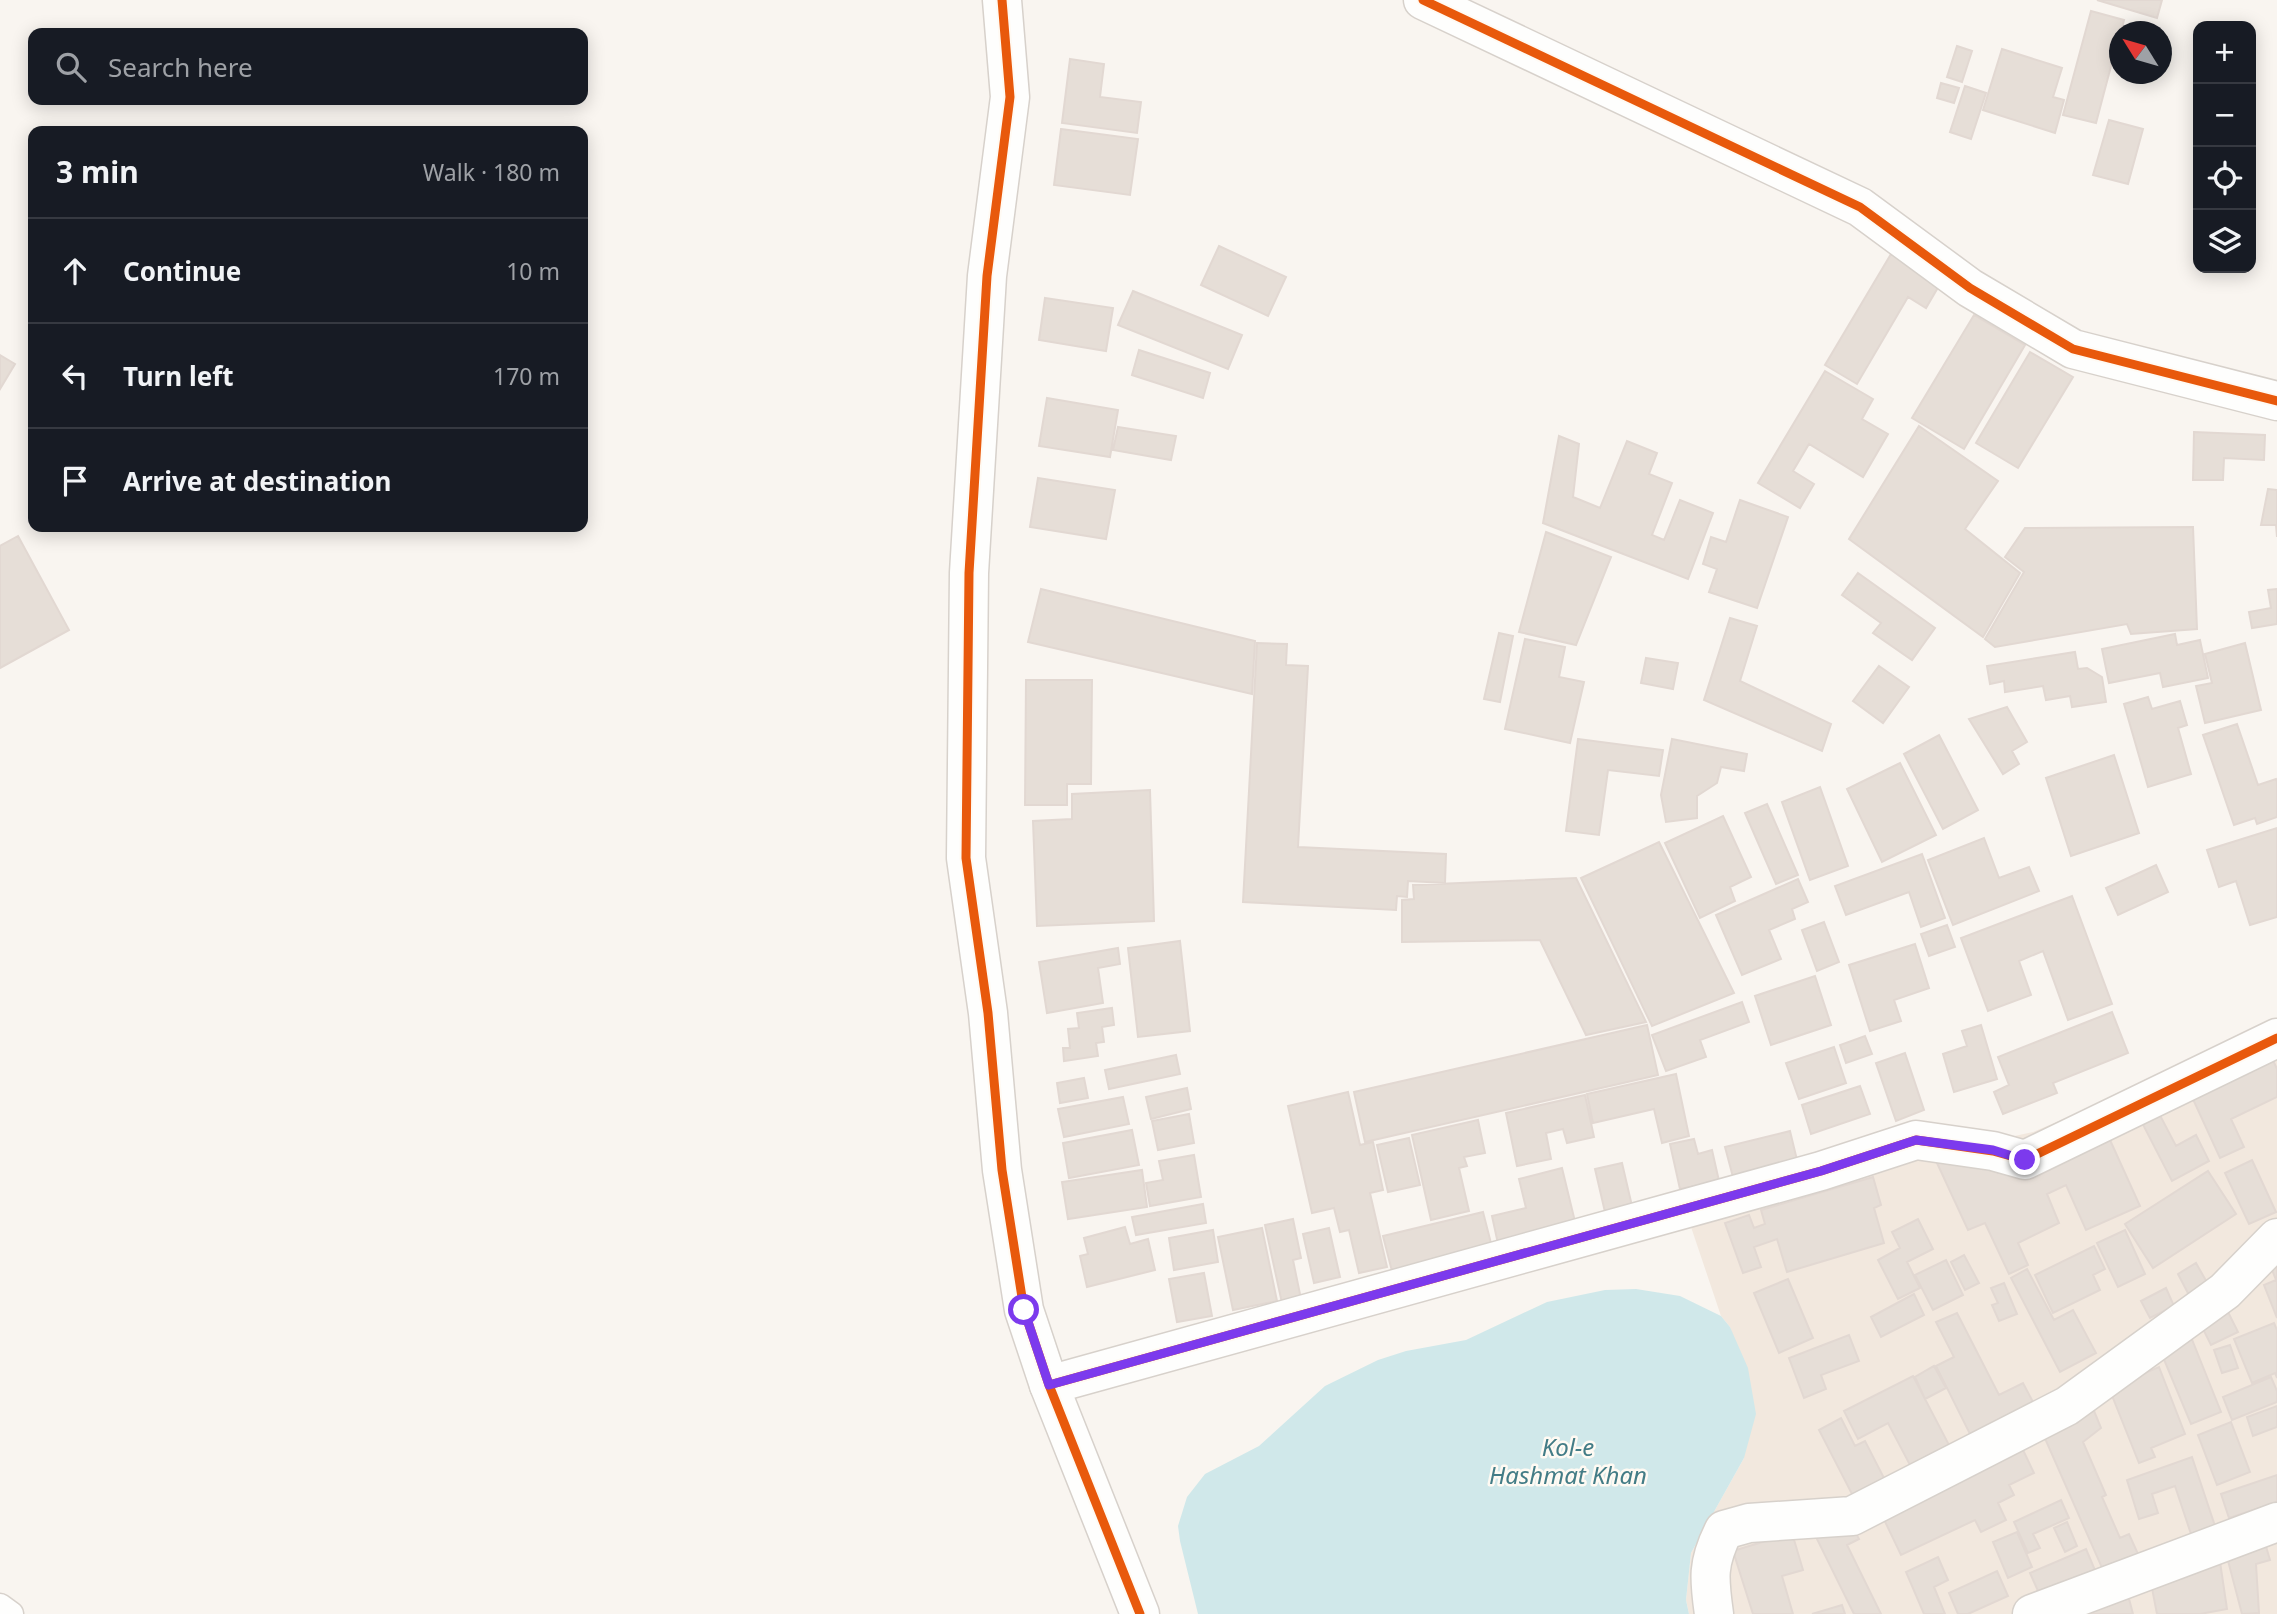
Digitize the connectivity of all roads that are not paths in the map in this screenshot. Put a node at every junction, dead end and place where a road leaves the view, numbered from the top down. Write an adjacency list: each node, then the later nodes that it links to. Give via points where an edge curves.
1 (1002, 0): 6 (street, via 1010,97 987,276 970,560 966,858 988,1013 1002,1170 1024,1310)
2 (1423, 0): 3 (street, via 1860,207 1970,288 2073,349)
3 (2277, 401)
4 (2277, 1038): 6 (street, via 2025,1160 1993,1150 1916,1140 1821,1171)
5 (2277, 1238): 11 (street, via 2225,1291 2055,1412 1852,1516 1749,1523 1724,1530 1709,1576)
6 (1049, 1385): 10 (street)
7 (2277, 1522): 12 (street)
8 (0, 1606): 9 (lane)
9 (11, 1614)
10 (1140, 1614)
11 (1714, 1614)
12 (2032, 1614)

